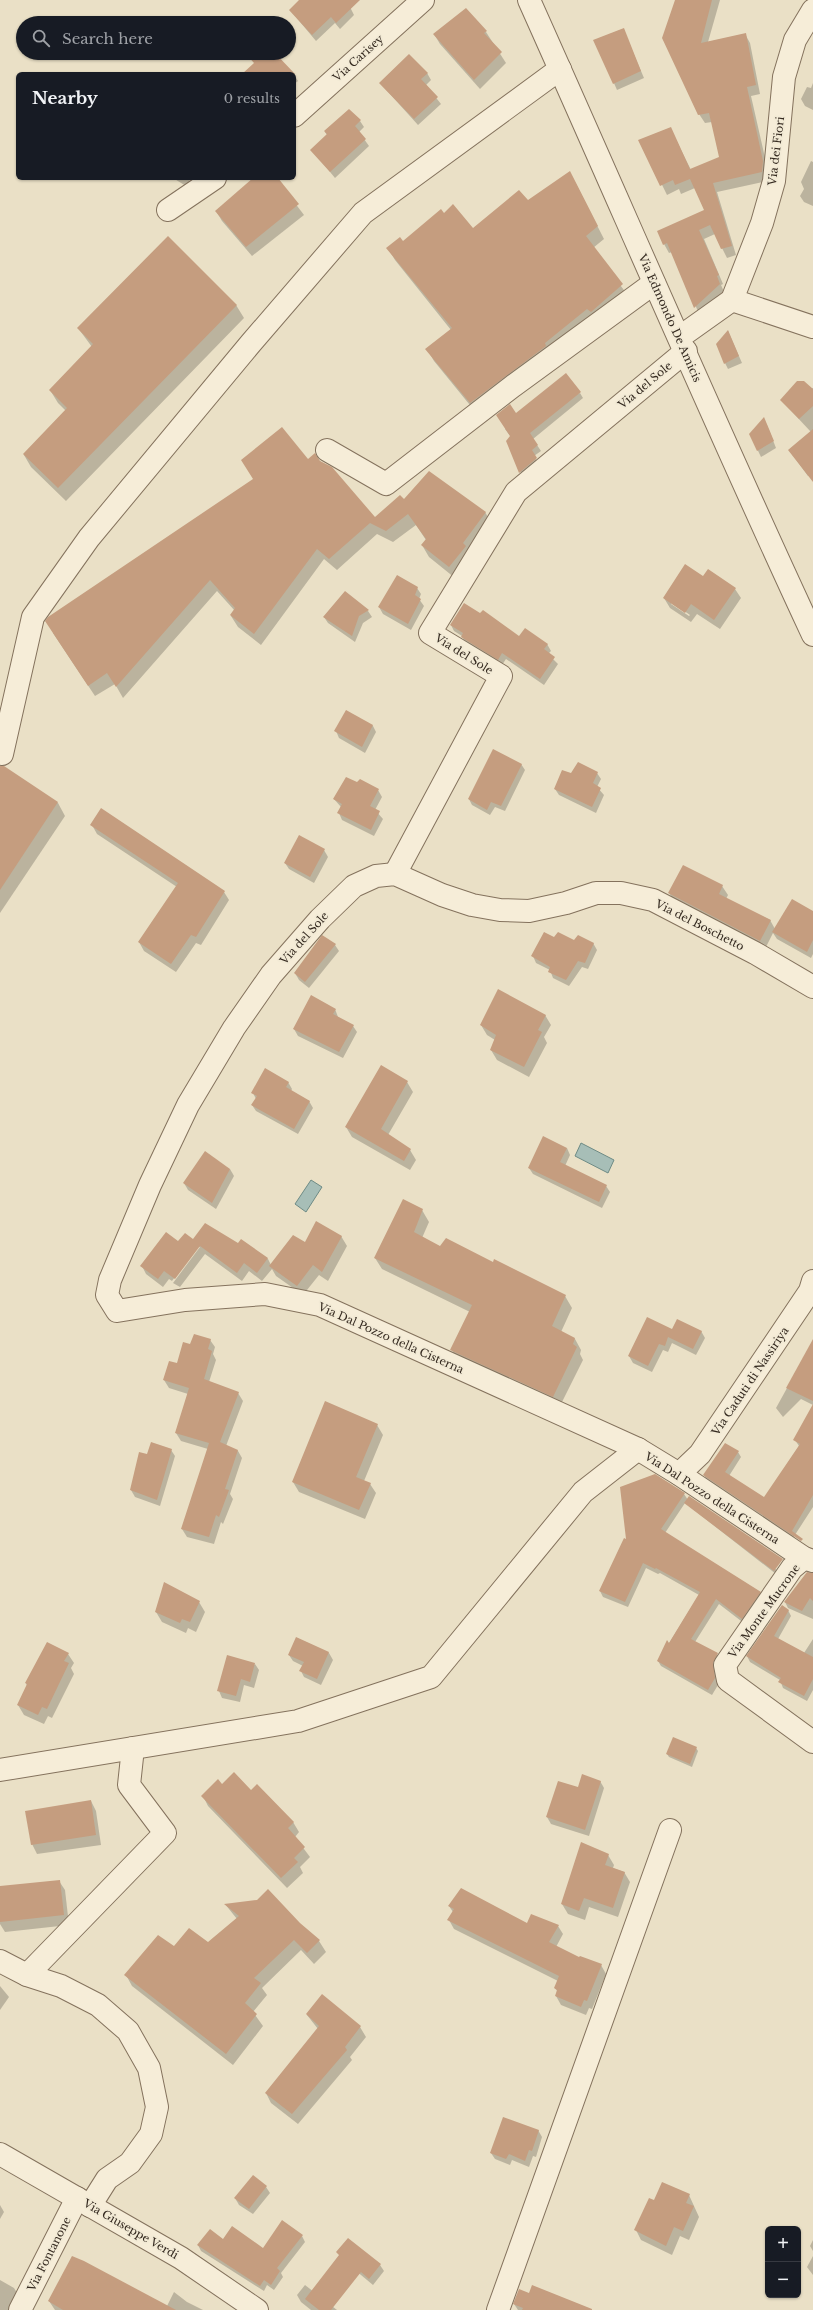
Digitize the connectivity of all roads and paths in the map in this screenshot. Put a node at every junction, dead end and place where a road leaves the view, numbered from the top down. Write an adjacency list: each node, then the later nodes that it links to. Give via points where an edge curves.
1 (423, 0): 5 (street, Via Carisey)
2 (529, 0): 4 (street, Via Edmondo De Amicis)
3 (813, 10): 9 (street, Via dei Fiori, via 796,40 784,77 774,180 762,222)
4 (560, 69): 8 (street, Via Edmondo De Amicis); 14 (street, via 363,212 89,538 32,617)
5 (296, 114)
6 (212, 180): 7 (street)
7 (168, 210)
8 (654, 283): 11 (street, Via Edmondo De Amicis); 12 (street, via 513,386 386,484)
9 (732, 300): 10 (street); 11 (street)
10 (813, 327)
11 (683, 344): 13 (street, Via Edmondo De Amicis, via 740,477); 15 (street, Via del Sole, via 516,492 430,633 501,676)
12 (327, 450)
13 (813, 635)
14 (2, 754)
15 (395, 874): 16 (street, Via del Boschetto, via 472,905 500,910 529,911 596,893 621,893 653,900 755,953); 17 (street, Via del Sole, via 376,876 354,886 326,913 271,975)
16 (813, 987)
17 (234, 1028): 19 (street, Via Dal Pozzo della Cisterna, via 188,1105 146,1192 110,1280 107,1295 117,1311 185,1300 265,1294 320,1305)
18 (813, 1282): 20 (street, Via Caduti di Nassiriya, via 810,1291 700,1454)
19 (638, 1449): 20 (street, Via Dal Pozzo della Cisterna); 23 (street, via 583,1492 431,1677 298,1721)
20 (679, 1474): 21 (street, Via Dal Pozzo della Cisterna)
21 (808, 1559): 22 (street, Via Monte Mucrone, via 792,1568 725,1665 728,1680)
22 (813, 1742)
23 (133, 1748): 24 (street); 27 (street, via 129,1785 165,1833)
24 (0, 1770)
25 (670, 1830): 32 (street)
26 (0, 1961): 27 (street, Via Fontanone)
27 (27, 1975): 29 (street, Via Fontanone, via 62,1986 98,2005 128,2031 149,2068 157,2107 151,2134 130,2163 107,2179)
28 (0, 2154): 29 (street, Via Giuseppe Verdi)
29 (84, 2202): 30 (street, Via Fontanone); 31 (street, Via Giuseppe Verdi, via 181,2258)
30 (20, 2310)
31 (257, 2310)
32 (498, 2310)

